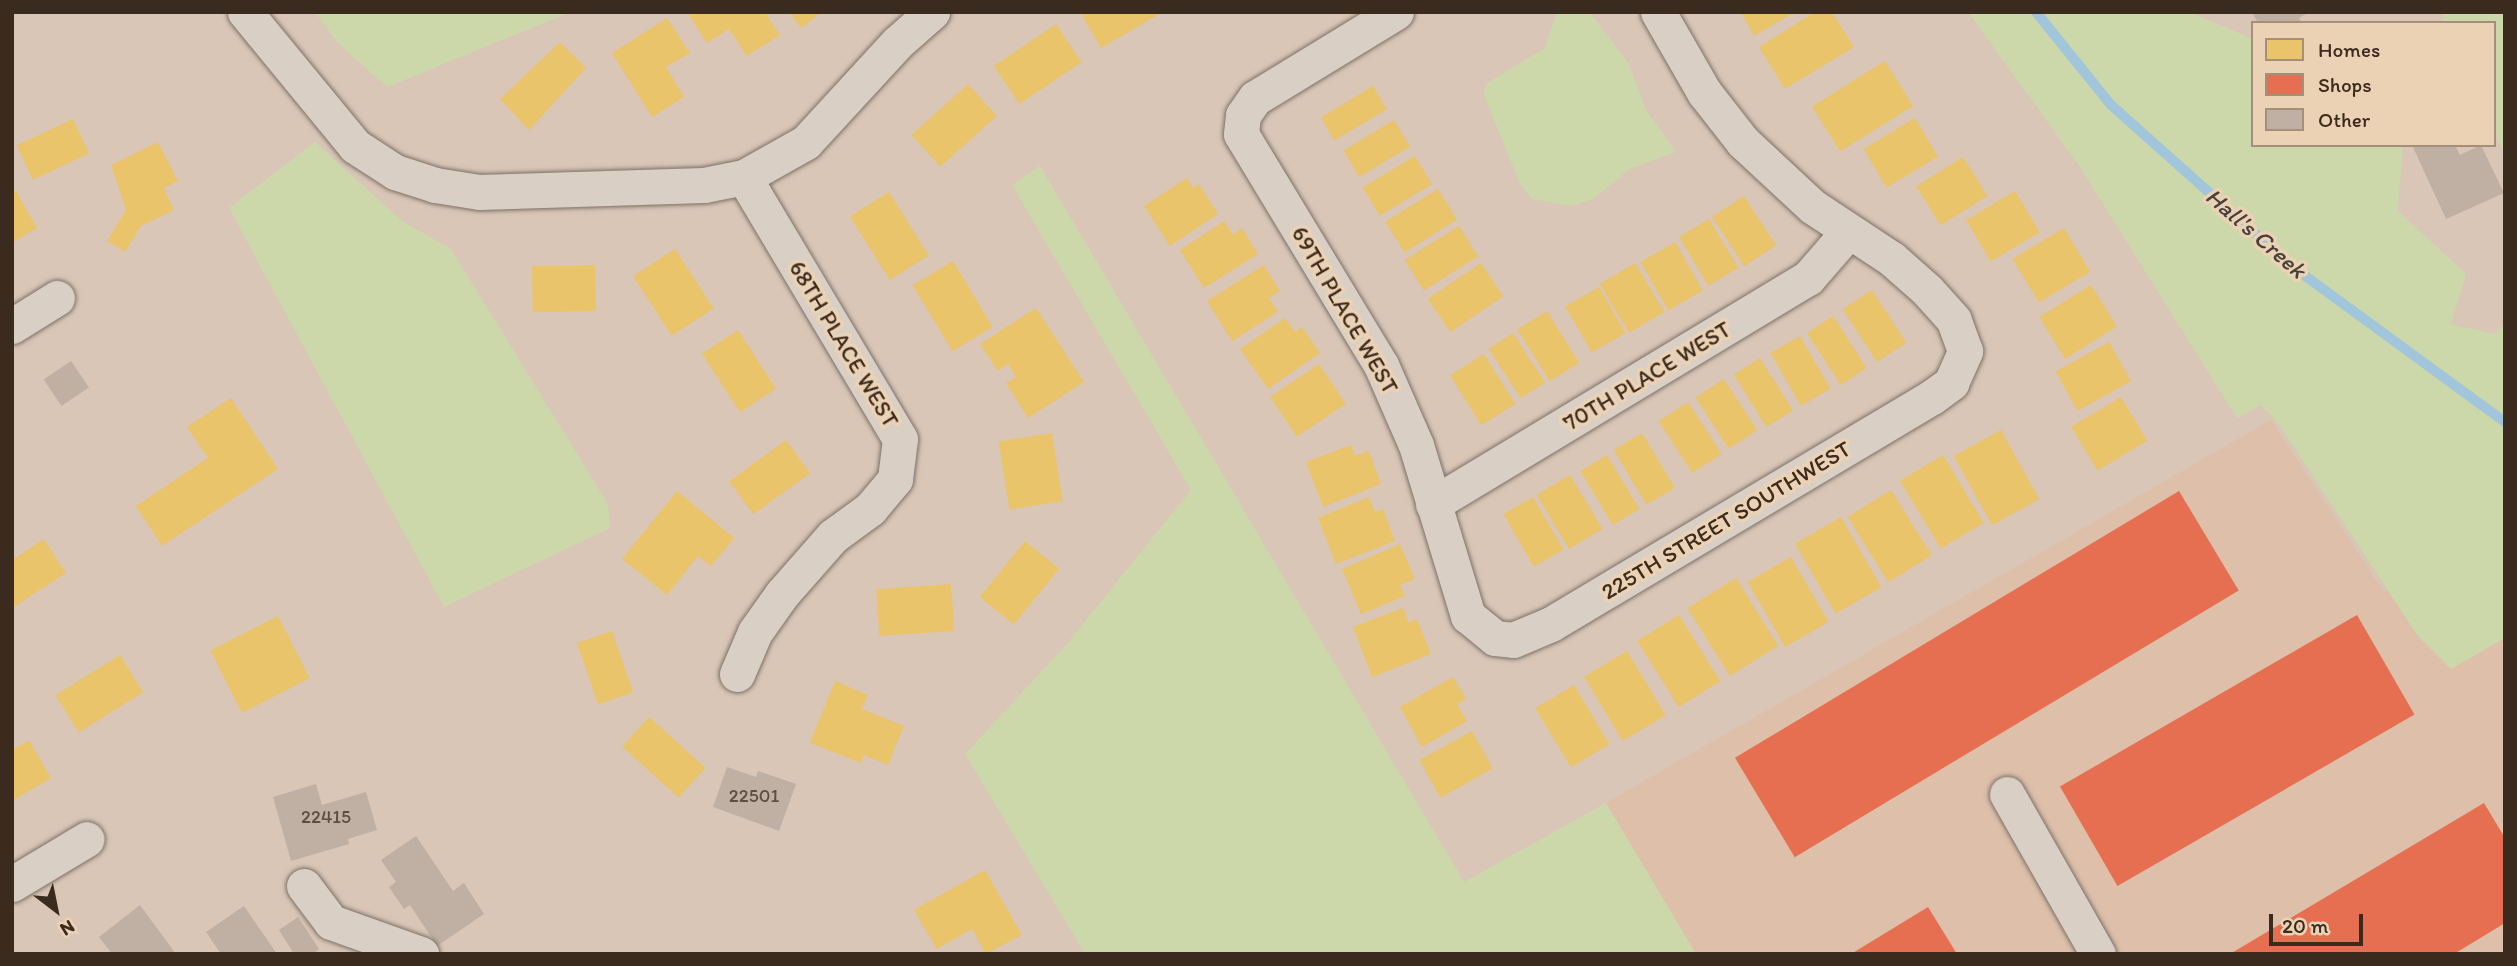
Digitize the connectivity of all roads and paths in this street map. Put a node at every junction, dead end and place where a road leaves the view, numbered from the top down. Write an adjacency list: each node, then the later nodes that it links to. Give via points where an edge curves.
1 (245, 12): 5 (street, via 355,146 395,172 479,192 704,185)
2 (932, 12): 5 (street, via 897,43 806,142)
3 (1396, 12): 9 (street, 69TH PLACE WEST, via 1255,98 1243,115 1241,134 1381,365 1416,444)
4 (1658, 12): 6 (street, via 1704,92 1742,142 1774,175)
5 (744, 177): 11 (street, 68TH PLACE WEST, via 900,439 895,479 870,509 833,536 782,594 755,632)
6 (1847, 233): 9 (street, 70TH PLACE WEST, via 1808,278); 10 (street, 225TH STREET SOUTHWEST, via 1892,259 1954,320 1965,351 1951,383 1551,624 1513,640 1495,638)
7 (57, 299): 8 (street)
8 (12, 326)
9 (1433, 504): 10 (street, 69TH PLACE WEST, via 1468,616)
10 (1480, 629)
11 (737, 674)
12 (2007, 794): 17 (street)
13 (87, 839): 14 (street)
14 (12, 884)
15 (304, 887): 16 (street, via 331,922)
16 (421, 954)
17 (2098, 954)

